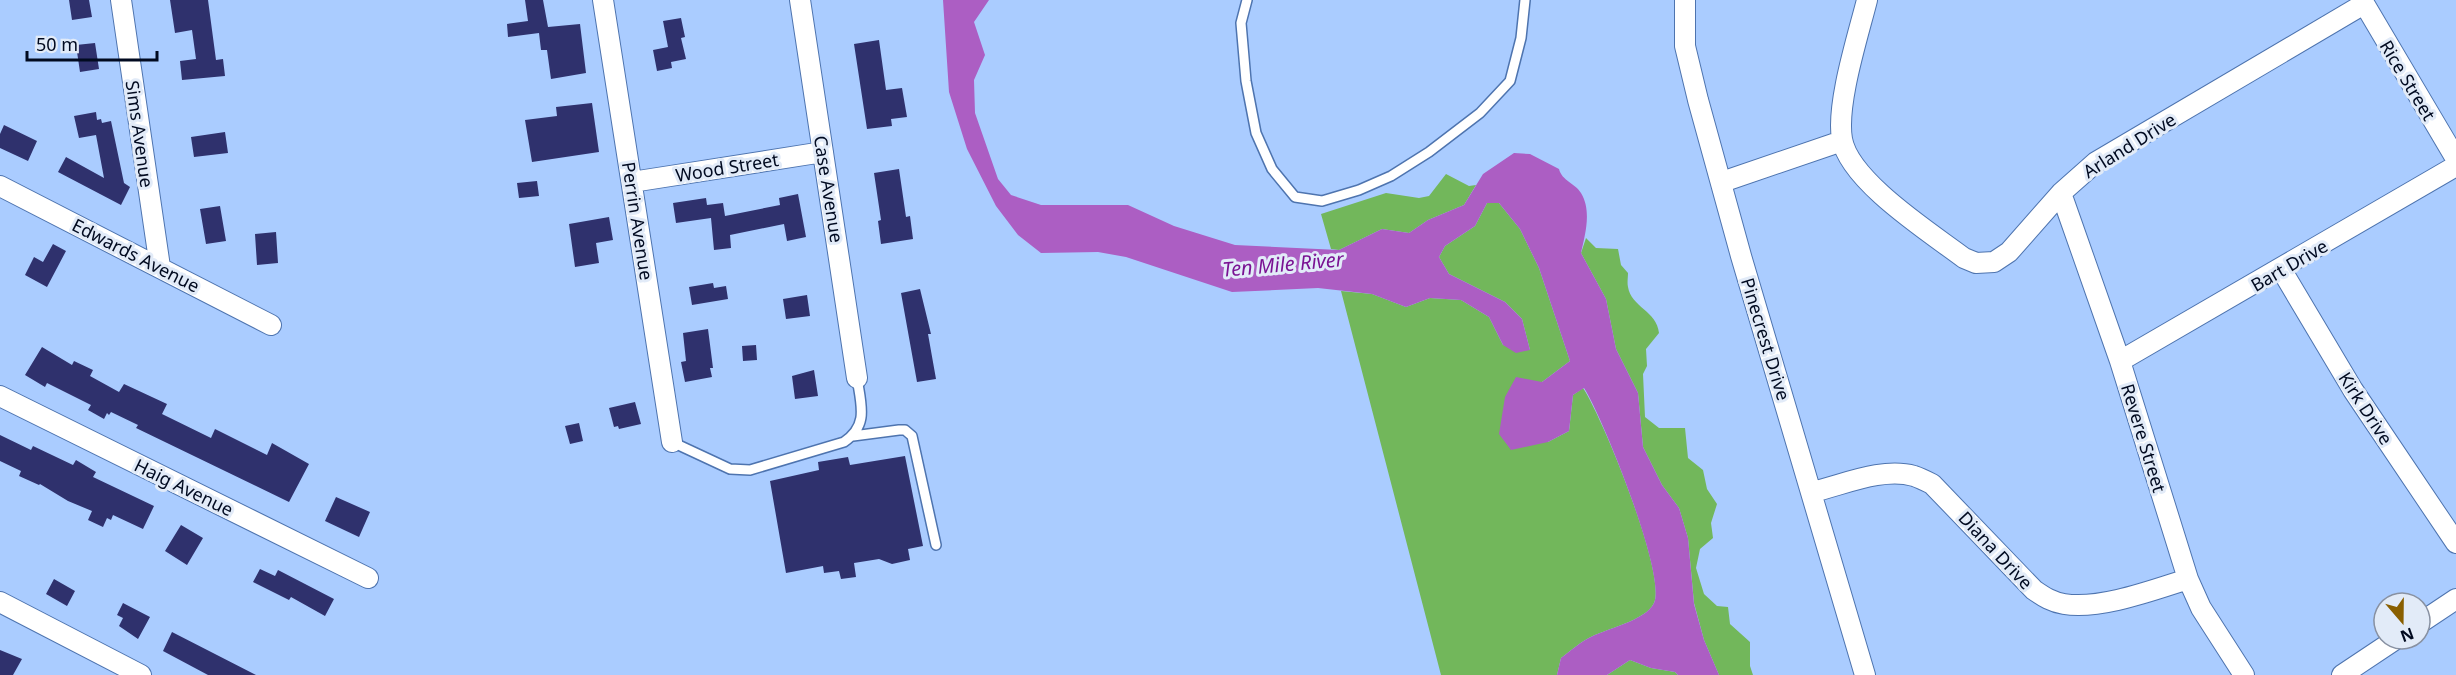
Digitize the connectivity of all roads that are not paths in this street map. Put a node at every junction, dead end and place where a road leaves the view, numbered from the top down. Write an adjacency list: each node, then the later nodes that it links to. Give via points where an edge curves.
1 (121, 0): 17 (street, Sims Avenue)
2 (603, 0): 13 (street, Perrin Avenue)
3 (800, 0): 10 (street, Case Avenue)
4 (1247, 0): 5 (lane, via 1243,46 1256,133 1272,169 1295,196 1322,201 1390,176 1480,113 1510,81)
5 (1525, 0)
6 (1685, 0): 14 (street, Pinecrest Drive, via 1685,46)
7 (1867, 0): 9 (street, via 1842,108)
8 (2363, 2): 11 (street, Rice Street); 16 (street, Arland Drive, via 2096,162)
9 (1842, 141): 14 (street); 16 (street, Arland Drive, via 1867,180 1883,196 1976,263 1994,262 2008,252)
10 (823, 152): 13 (street, Wood Street); 21 (street, Case Avenue)
11 (2456, 159)
12 (2456, 166): 18 (street, Bart Drive)
13 (632, 182): 24 (street, Perrin Avenue)
14 (1722, 182): 25 (street, Pinecrest Drive)
15 (0, 186): 17 (street, Edwards Avenue)
16 (2061, 193): 20 (street, Revere Street)
17 (160, 267): 19 (street, Edwards Avenue)
18 (2281, 269): 20 (street, Bart Drive); 26 (street, Kirk Drive, via 2353,390)
19 (271, 325)
20 (2120, 361): 29 (street, Revere Street)
21 (857, 378): 23 (lane, via 861,423)
22 (0, 396): 28 (street, Haig Avenue)
23 (854, 435): 24 (lane, via 844,442 750,471 730,469); 27 (lane, via 905,430 912,436)
24 (672, 442)
25 (1812, 492): 29 (street, Diana Drive, via 1875,476 1914,476 1943,493 2034,590 2064,604 2109,601); 35 (street, Pinecrest Drive)
26 (2456, 543)
27 (936, 545)
28 (368, 578)
29 (2188, 579): 36 (street, Revere Street, via 2201,608)
30 (2456, 599): 32 (street)
31 (0, 602): 34 (street)
32 (2432, 615)
33 (2378, 651): 37 (street)
34 (141, 675)
35 (1865, 675)
36 (2244, 675)
37 (2342, 675)

